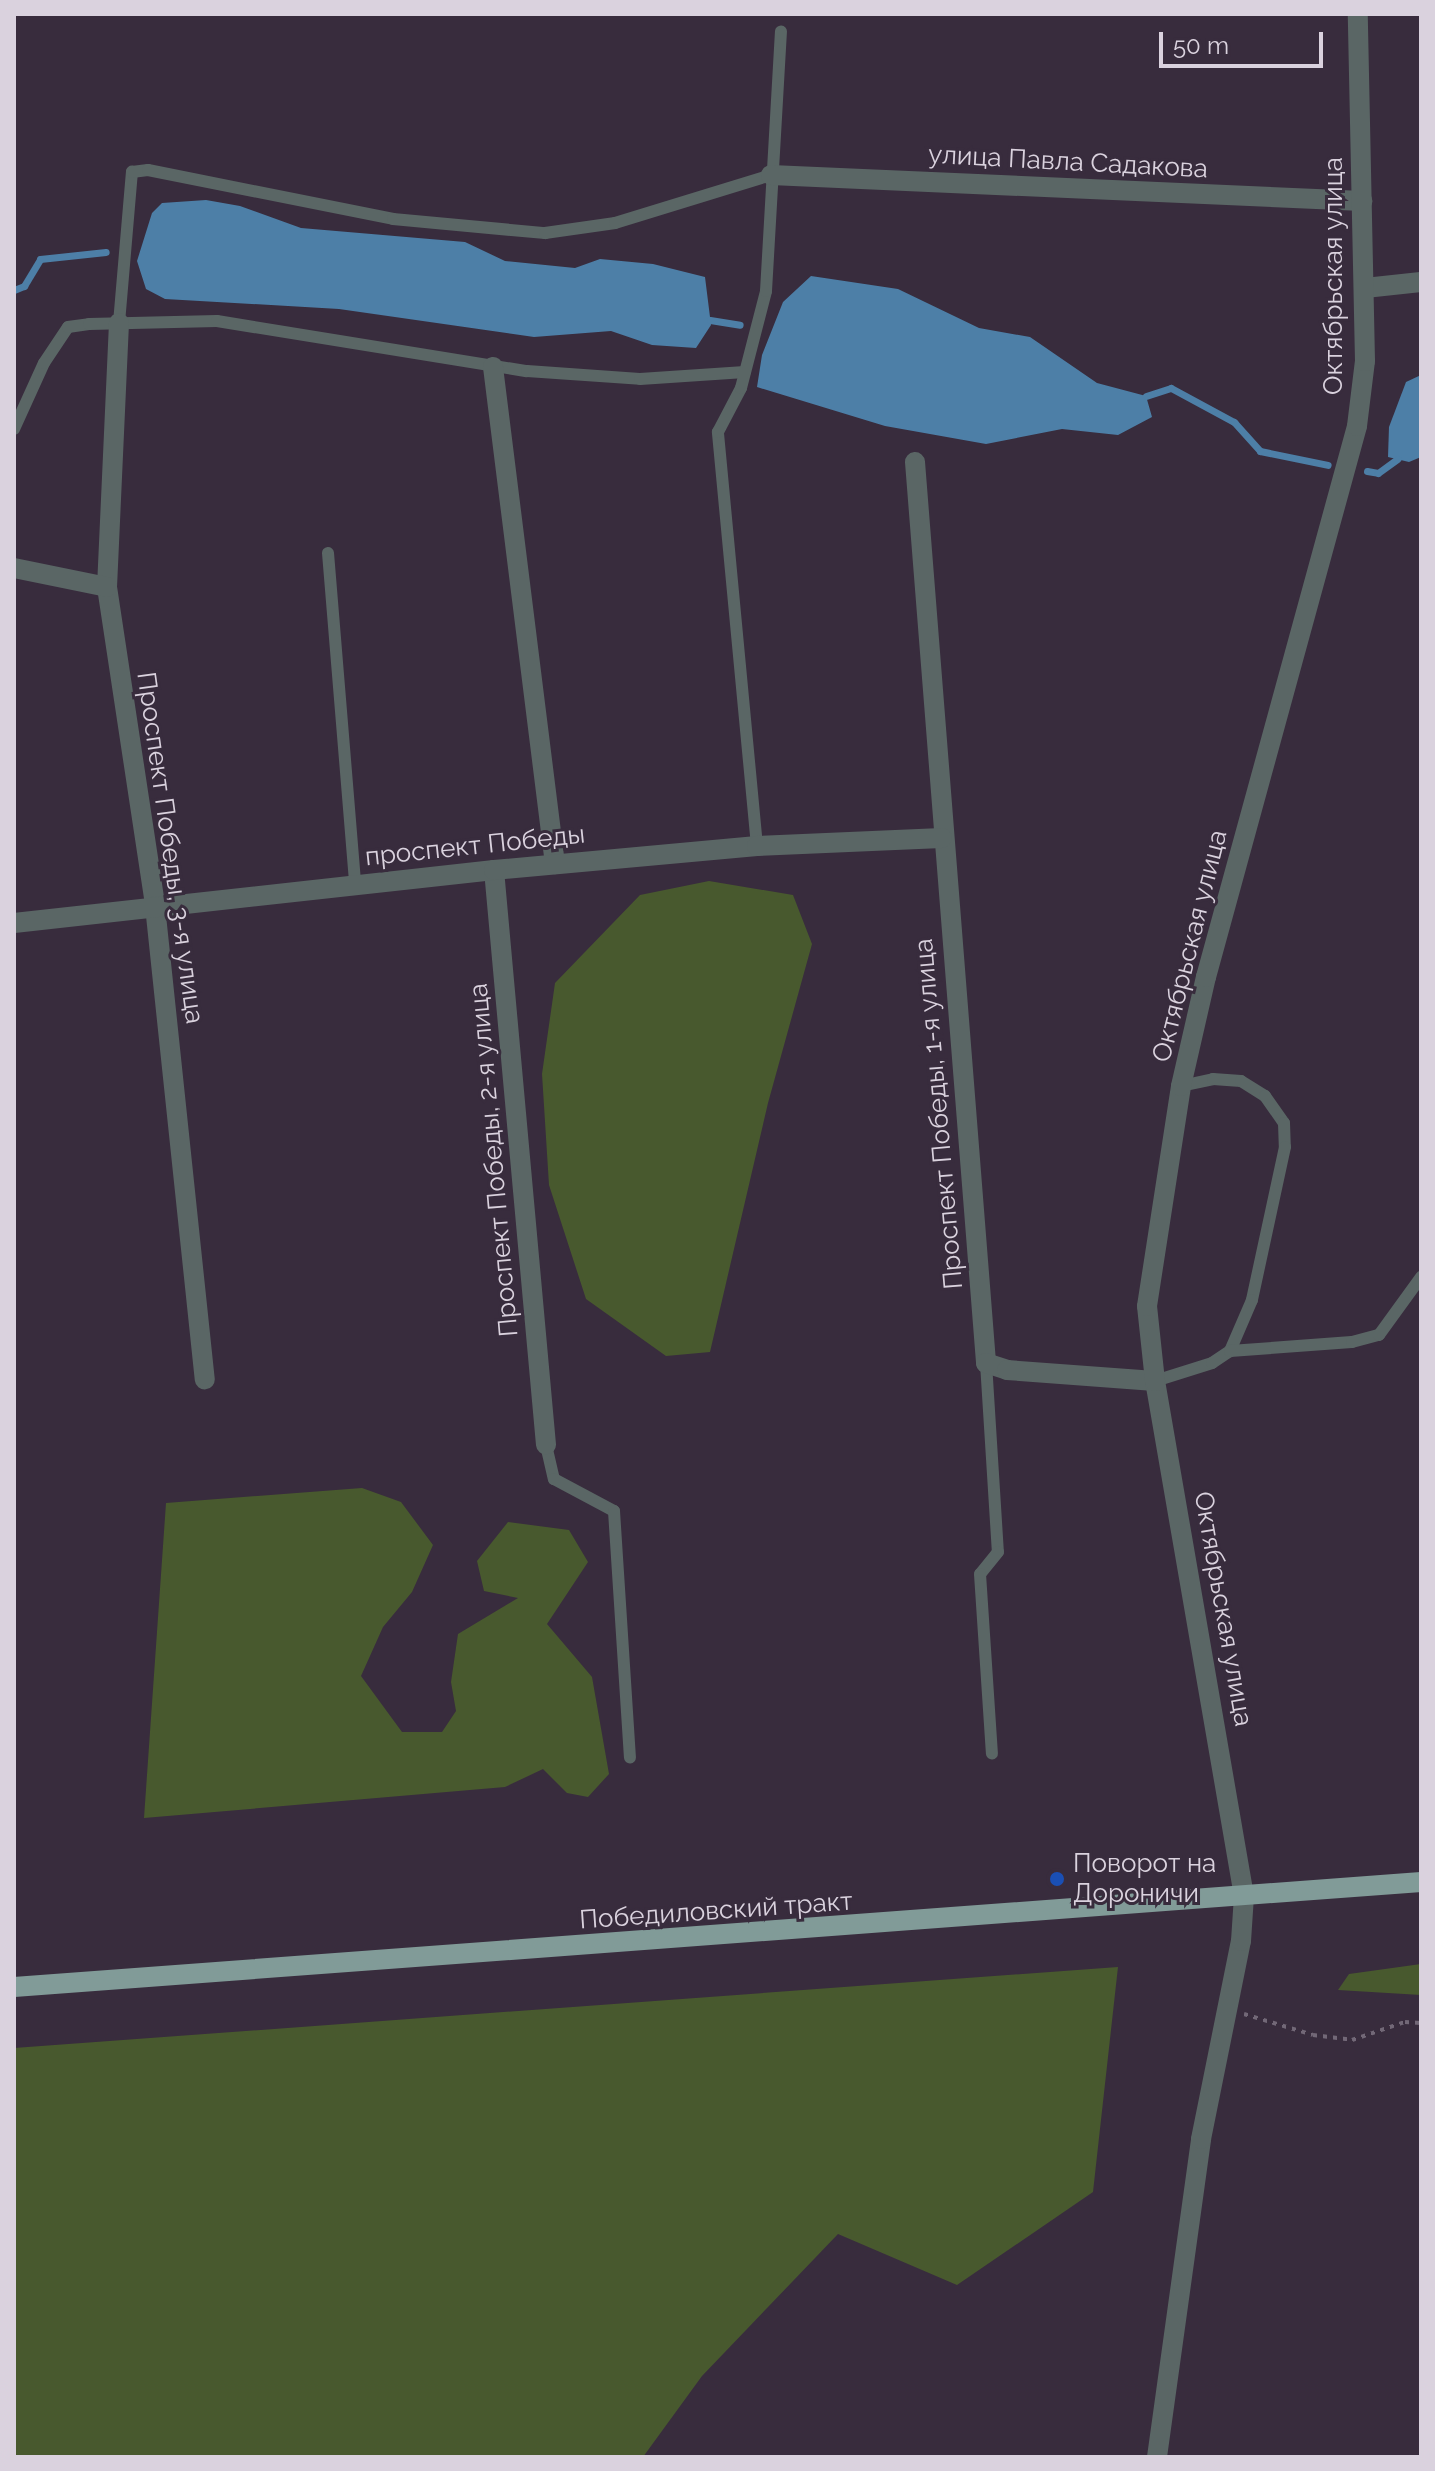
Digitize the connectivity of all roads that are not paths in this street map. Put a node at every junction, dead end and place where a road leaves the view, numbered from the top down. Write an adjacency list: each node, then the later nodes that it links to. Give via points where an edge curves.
1 (1358, 14): 4 (street, Октябрьская улица)
2 (781, 31): 3 (lane)
3 (771, 175): 4 (street, улица Павла Садакова); 7 (lane, via 615,223 545,233 393,219 163,173 132,172); 9 (lane, via 771,257)
4 (1362, 201): 6 (street, Октябрьская улица)
5 (1421, 282): 6 (street)
6 (1365, 288): 22 (street, Октябрьская улица, via 1365,361 1357,426)
7 (119, 323): 8 (lane, via 217,321); 10 (lane, via 68,327 44,363); 14 (street, Проспект Победы, 3-я улица)
8 (493, 367): 9 (lane, via 640,379); 17 (street)
9 (745, 372): 16 (lane, via 734,410 718,432)
10 (14, 429)
11 (915, 462): 15 (street, Проспект Победы, 1-я улица)
12 (328, 553): 19 (lane)
13 (14, 568): 14 (street)
14 (107, 587): 20 (street, Проспект Победы, 3-я улица)
15 (942, 838): 16 (street, проспект Победы); 25 (street, Проспект Победы, 1-я улица)
16 (757, 846): 17 (street, проспект Победы)
17 (555, 864): 18 (street, проспект Победы)
18 (494, 870): 19 (street, проспект Победы); 28 (street, Проспект Победы, 2-я улица)
19 (355, 884): 20 (street, проспект Победы)
20 (155, 906): 21 (street, проспект Победы); 26 (street, Проспект Победы, 3-я улица)
21 (14, 923)
22 (1181, 1086): 24 (lane, via 1221,1078 1241,1081 1265,1096 1284,1123 1285,1147 1252,1300); 27 (street, Октябрьская улица, via 1147,1306)
23 (1421, 1277): 24 (lane, via 1379,1335 1352,1342)
24 (1230, 1351): 27 (lane, via 1212,1363)
25 (986, 1363): 27 (street, via 1007,1370); 29 (lane, Проспект Победы, 1-я улица, via 998,1552 980,1574)
26 (205, 1379)
27 (1155, 1381): 32 (street, Октябрьская улица)
28 (546, 1445): 30 (lane, via 554,1479 614,1511)
29 (992, 1754)
30 (630, 1757)
31 (1421, 1882): 32 (main road, Победиловский тракт)
32 (1244, 1896): 33 (main road, Победиловский тракт); 34 (street, Октябрьская улица, via 1201,2139)
33 (14, 1987)
34 (1157, 2457)

